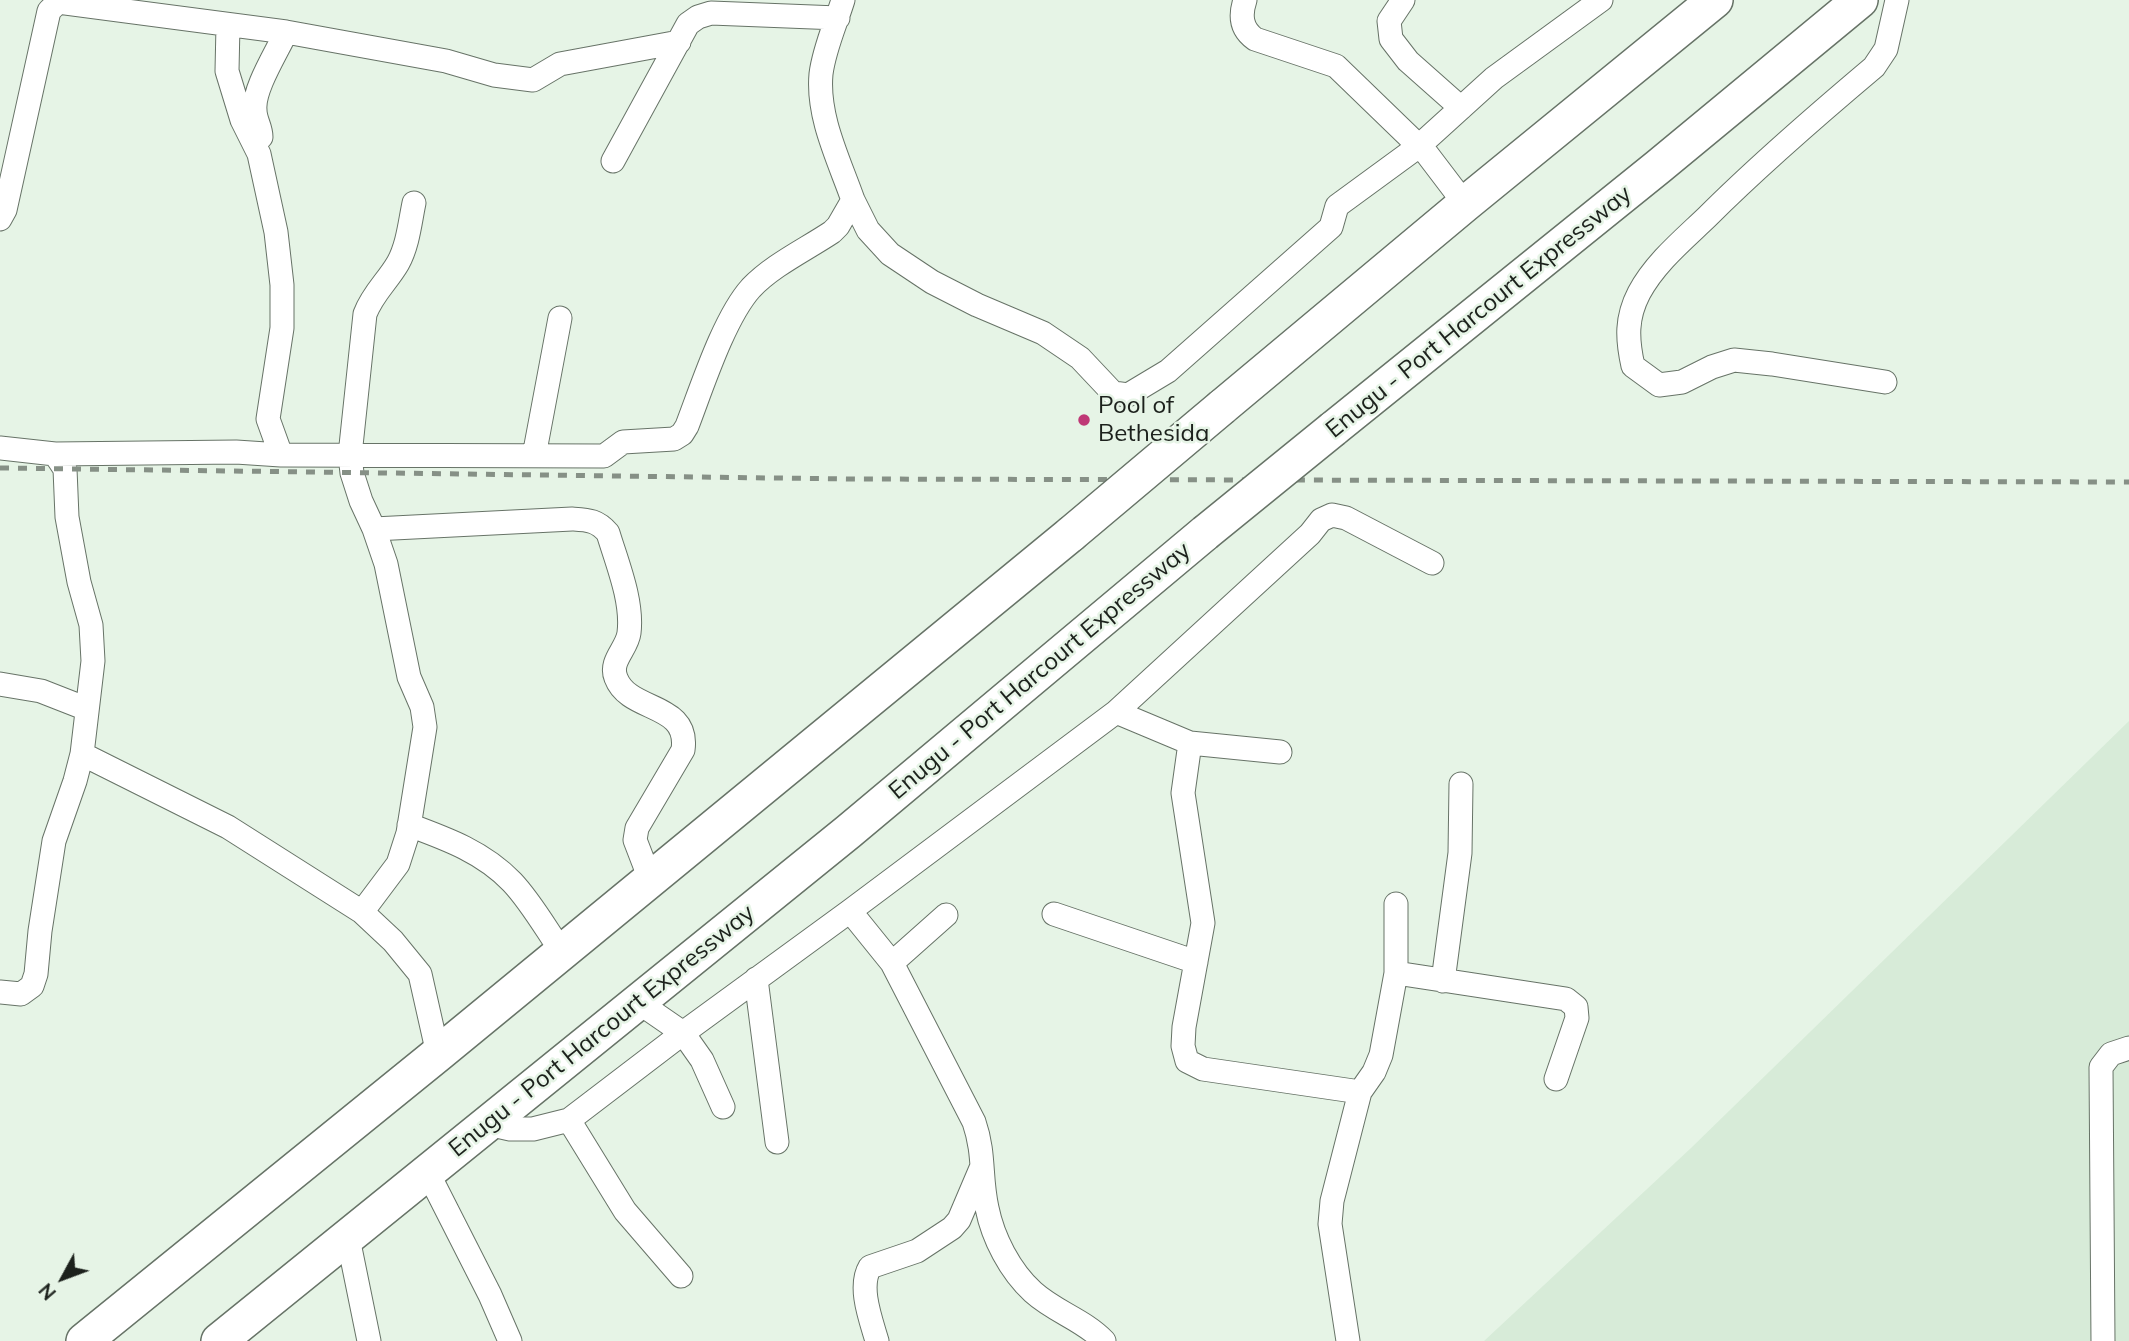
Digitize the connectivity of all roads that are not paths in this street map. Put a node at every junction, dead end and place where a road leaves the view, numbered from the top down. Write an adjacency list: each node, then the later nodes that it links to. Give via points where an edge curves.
1 (1245, 0): 12 (street, via 1242,19 1249,35 1336,66)
2 (1403, 0): 11 (street, via 1388,21 1391,39 1408,61)
3 (1601, 0): 11 (street, via 1494,78)
4 (1715, 0): 17 (highway)
5 (1860, 0): 51 (highway, Enugu - Port Harcourt Expressway, bridge)
6 (1897, 0): 20 (street, via 1886,49 1874,67 1746,178 1661,261 1639,294 1627,340 1633,366 1658,385 1682,382 1734,360)
7 (840, 9): 10 (street, via 711,13 688,24); 15 (street, via 821,71 821,98)
8 (228, 25): 9 (street); 13 (street, via 227,71 242,120); 18 (street, via 54,5)
9 (286, 32): 10 (street, via 533,80 559,64); 13 (street, via 257,98)
10 (678, 42): 14 (street)
11 (1461, 108): 12 (street)
12 (1419, 146): 15 (street, via 1337,206 1331,226 1168,371 1128,395 1113,393 1080,358 1043,333 955,293 890,254 868,230); 17 (street)
13 (259, 154): 21 (street, via 282,285 282,328)
14 (613, 161)
15 (853, 200): 27 (street, via 832,232 763,278 740,302 682,434 674,439 623,442 604,456)
16 (414, 203): 26 (street, via 401,256 365,314)
17 (1465, 204): 38 (highway, bridge)
18 (0, 219)
19 (560, 318): 27 (street)
20 (1885, 382)
21 (268, 419): 23 (street); 25 (street)
22 (0, 448): 24 (street)
23 (236, 452): 24 (street); 25 (street)
24 (55, 454): 31 (street, via 65,468 67,517 91,625 93,661)
25 (281, 455): 26 (street)
26 (350, 455): 27 (street); 28 (street, via 360,501)
27 (534, 456)
28 (374, 529): 37 (street, via 425,727); 38 (street, via 572,519 590,520 608,533 627,603 629,634 616,659 616,680 624,691 682,726 685,737 684,750 637,828 635,840)
29 (1433, 563): 32 (street, via 1346,518 1332,515 1321,520)
30 (0, 684): 31 (street, via 41,691)
31 (86, 709): 35 (street)
32 (1116, 712): 33 (street); 40 (street)
33 (1191, 743): 34 (street); 45 (street, via 1183,793 1203,923)
34 (1280, 752)
35 (82, 754): 41 (street, via 228,827); 50 (street, via 54,841 32,986 20,993)
36 (1461, 784): 49 (street, via 1460,853)
37 (409, 825): 41 (street, via 397,864); 44 (street, via 484,858 513,883)
38 (650, 880): 44 (highway)
39 (1396, 904): 47 (street)
40 (850, 911): 46 (street); 48 (street)
41 (362, 912): 54 (street, via 420,974)
42 (1054, 914): 45 (street)
43 (946, 915): 46 (street)
44 (562, 952): 54 (highway)
45 (1196, 961): 56 (street, via 1184,1027 1187,1061 1203,1069)
46 (892, 963): 61 (street, via 974,1122)
47 (1396, 973): 49 (street); 56 (street, via 1381,1055)
48 (756, 979): 52 (street); 60 (street)
49 (1443, 981): 55 (street, via 1566,999 1576,1007 1577,1018)
50 (0, 992)
51 (638, 1002): 52 (street); 59 (highway, Enugu - Port Harcourt Expressway)
52 (683, 1033): 57 (street, via 702,1060); 58 (street)
53 (2129, 1048): 72 (street, via 2111,1054 2101,1068)
54 (438, 1054): 65 (highway)
55 (1556, 1079)
56 (1360, 1092): 71 (street, via 1329,1224)
57 (723, 1107)
58 (569, 1120): 59 (street, via 533,1129); 64 (street, via 625,1211)
59 (488, 1124): 62 (highway, Enugu - Port Harcourt Expressway)
60 (777, 1142)
61 (984, 1163): 69 (street, via 952,1228 918,1251 870,1267 865,1275); 70 (street, via 987,1208 995,1237 1012,1267 1032,1291)
62 (428, 1173): 63 (highway, Enugu - Port Harcourt Expressway); 68 (street)
63 (348, 1238): 66 (highway, Enugu - Port Harcourt Expressway); 67 (street)
64 (681, 1276)
65 (84, 1341)
66 (219, 1341)
67 (369, 1341)
68 (510, 1341)
69 (877, 1341)
70 (1104, 1341)
71 (1348, 1341)
72 (2103, 1341)

